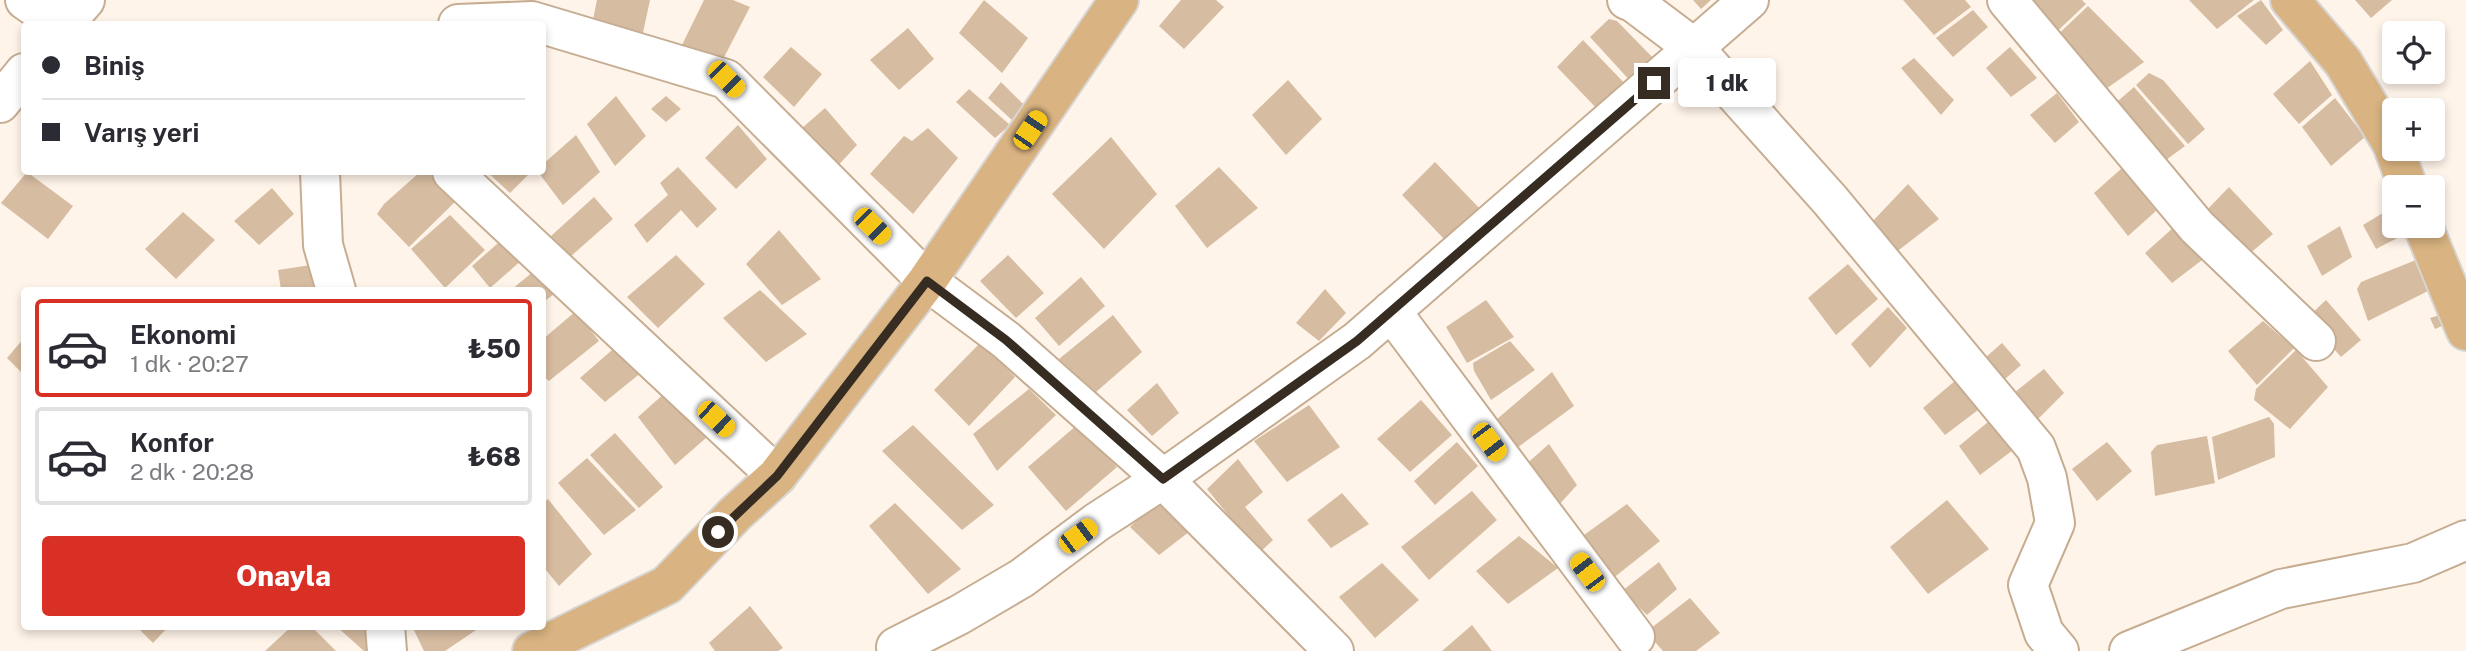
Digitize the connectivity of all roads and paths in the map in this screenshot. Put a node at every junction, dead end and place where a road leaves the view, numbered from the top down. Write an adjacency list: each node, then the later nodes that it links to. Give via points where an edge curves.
1 (25, 0): 9 (street)
2 (85, 0): 10 (street)
3 (488, 0): 11 (street)
4 (1119, 0): 20 (main road)
5 (1627, 0): 13 (street)
6 (1749, 0): 13 (street)
7 (2007, 0): 24 (street, via 2197,228)
8 (2290, 0): 18 (main road, via 2343,62 2392,144)
9 (57, 21)
10 (65, 21)
11 (468, 21)
12 (546, 25): 20 (street, via 726,79)
13 (1694, 48): 22 (street); 34 (street, via 1830,200 2036,448 2055,523 2028,585 2044,633)
14 (21, 77): 15 (street)
15 (0, 103)
16 (325, 175): 21 (street, via 323,246)
17 (455, 175): 25 (street)
18 (2404, 175)
19 (2428, 238): 23 (main road)
20 (927, 281): 25 (main road); 26 (street, via 1006,340)
21 (335, 287)
22 (1391, 311): 26 (street, via 1357,341); 29 (street)
23 (2466, 331)
24 (2316, 341)
25 (777, 476): 32 (main road, via 667,585)
26 (1163, 479): 30 (street, via 1022,578); 33 (street)
27 (2466, 540): 35 (street, via 2413,563 2281,589)
28 (385, 630): 31 (street)
29 (1635, 637)
30 (896, 647)
31 (387, 651)
32 (532, 651)
33 (1334, 651)
34 (2059, 651)
35 (2129, 651)

